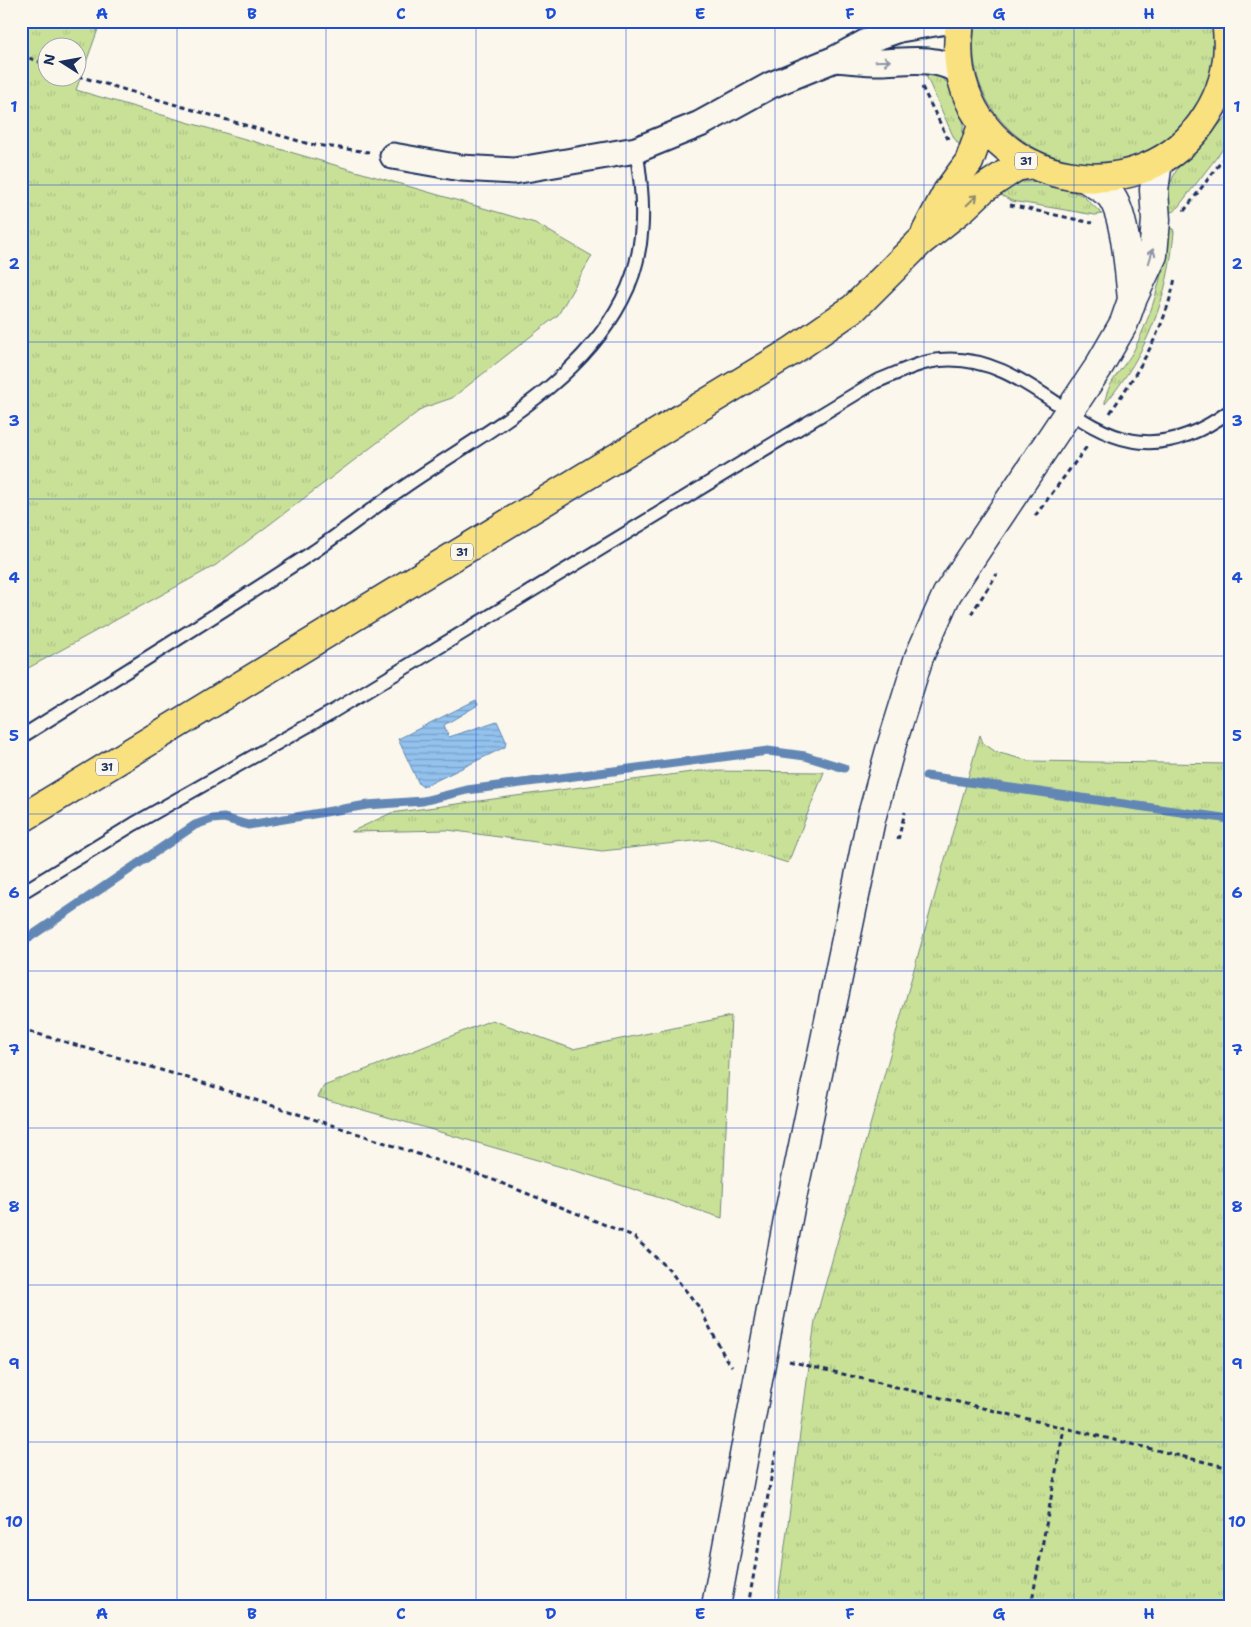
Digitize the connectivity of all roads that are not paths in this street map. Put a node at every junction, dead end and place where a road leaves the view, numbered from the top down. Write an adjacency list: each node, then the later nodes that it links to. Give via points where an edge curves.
1 (947, 21): 4 (street, via 900,29 874,38)
2 (960, 21): 5 (main road, 31)
3 (1228, 33): 6 (main road, 31)
4 (835, 59): 5 (street, one-way to 5, via 880,62 918,59 948,64); 8 (street, via 771,85 700,124)
5 (960, 71): 7 (main road, 31, via 969,98)
6 (1222, 100): 10 (main road, 31, via 1181,147)
7 (983, 123): 11 (main road, 31, via 1018,157); 13 (main road, 31, via 968,162 947,192)
8 (636, 150): 9 (street, via 514,171 461,168); 17 (lane, via 644,198 641,240 633,278 621,303 590,347 559,380 318,548)
9 (393, 156)
10 (1158, 162): 12 (main road, 31, via 1112,178); 14 (main road, one-way to 10, via 1153,255)
11 (1033, 164): 12 (main road, 31, via 1063,176); 13 (main road, 31, one-way to 11, via 1002,175 1016,167)
12 (1087, 179): 14 (main road, via 1110,196 1119,216 1128,256)
13 (920, 242): 18 (main road, 31, via 854,308 792,351)
14 (1132, 300): 16 (main road, via 1124,323)
15 (1230, 411): 16 (lane, via 1213,423 1157,442 1133,441 1098,429)
16 (1069, 412): 19 (lane, via 1001,369 976,362 940,360 911,367 875,382 332,712 134,824); 20 (main road, via 947,594 919,657 871,819 790,1208)
17 (21, 737)
18 (21, 819)
19 (21, 893)
20 (716, 1606)

